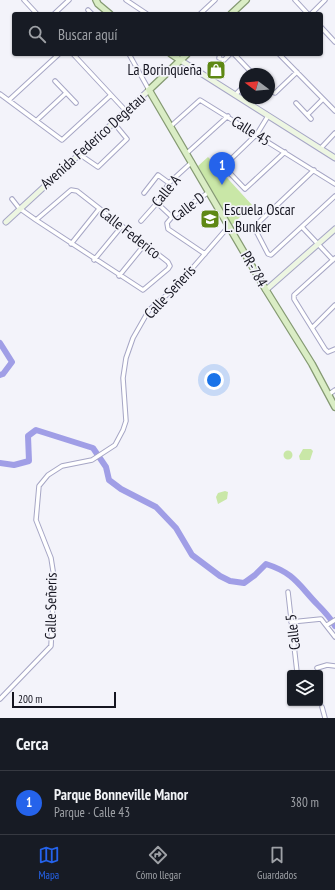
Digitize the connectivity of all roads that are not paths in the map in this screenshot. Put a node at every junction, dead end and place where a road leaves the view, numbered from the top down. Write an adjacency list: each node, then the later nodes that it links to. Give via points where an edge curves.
1 (24, 0): 9 (street)
2 (69, 0): 10 (street)
3 (96, 0): 11 (main road)
4 (126, 0): 12 (street)
5 (215, 0): 13 (street)
6 (246, 0): 14 (main road)
7 (295, 0): 15 (street)
8 (325, 0): 16 (street)
9 (35, 12)
10 (56, 12)
11 (108, 12)
12 (144, 12)
13 (202, 12)
14 (237, 12)
15 (307, 12)
16 (311, 12)
17 (323, 29): 19 (street)
18 (335, 33): 19 (street)
19 (330, 38): 20 (street)
20 (335, 42)
21 (57, 56): 42 (street)
22 (76, 56): 39 (street)
23 (130, 56): 34 (street)
24 (173, 56): 30 (main road)
25 (185, 56): 30 (main road, Avenida Federico Degetau)
26 (220, 56): 27 (street, via 224,60)
27 (228, 56)
28 (236, 56): 31 (street)
29 (281, 56): 32 (street)
30 (180, 60): 34 (main road, Avenida Federico Degetau); 40 (street)
31 (247, 68)
32 (297, 72): 36 (street); 41 (street)
33 (56, 81): 37 (street)
34 (149, 90): 45 (street, Avenida Federico Degetau); 52 (main road, PR-784 / PR-784)
35 (239, 91): 40 (street)
36 (275, 92)
37 (66, 93): 43 (street); 51 (street)
38 (0, 94): 42 (street)
39 (110, 95): 45 (street); 51 (street, via 62,140)
40 (235, 95): 49 (street)
41 (323, 99): 46 (street); 47 (street)
42 (9, 100): 51 (street)
43 (76, 103)
44 (296, 103): 47 (street)
45 (126, 111): 58 (street, Avenida Federico Degetau)
46 (335, 111)
47 (308, 114): 50 (street)
48 (228, 116): 52 (street, Calle 45, via 200,100); 55 (street, Calle 45); 59 (street)
49 (268, 116): 55 (street); 56 (street)
50 (312, 119)
51 (37, 120)
52 (171, 126): 59 (main road, PR-784 / PR-784)
53 (118, 128): 58 (street, via 127,139 98,167)
54 (335, 133): 56 (street)
55 (257, 134): 57 (street, Calle 45); 57 (street, via 224,168 245,189)
56 (320, 148): 60 (street)
57 (285, 152): 62 (street, Calle 45)
58 (79, 154): 70 (street, Avenida Federico Degetau)
59 (187, 154): 61 (main road, PR-784 / PR-784)
60 (335, 158)
61 (192, 162): 63 (street, Calle A); 65 (main road, PR-784 / PR-784)
62 (314, 170): 64 (street, Calle 45); 78 (street, via 257,224 255,229 268,254 271,255)
63 (169, 183): 66 (street, via 158,176); 69 (street, Calle A)
64 (335, 184)
65 (209, 192): 72 (street, Calle D); 76 (main road, PR-784 / PR-784)
66 (144, 193)
67 (335, 196): 78 (street)
68 (12, 199): 70 (street, Calle Federico)
69 (157, 203): 72 (street); 74 (street, Calle A)
70 (19, 208): 73 (street, Calle Federico); 75 (street, Avenida Federico Degetau)
71 (99, 209): 73 (street, Calle Federico, via 77,191 71,190); 77 (street, Calle Federico); 80 (street)
72 (172, 216): 83 (street, Calle D, via 167,223 168,229)
73 (36, 220): 80 (street, Calle Federico)
74 (142, 221)
75 (6, 222)
76 (229, 225): 83 (street, Calle Señeris); 87 (main road, PR-784 / PR-784)
77 (122, 226): 81 (street, Calle Federico); 85 (street)
78 (302, 226): 82 (street)
79 (335, 229): 82 (street)
80 (71, 244): 85 (street, Calle Federico)
81 (145, 244): 86 (street); 86 (street, Calle Federico, via 168,262 168,269 143,290)
82 (318, 244): 84 (street); 87 (street)
83 (205, 254): 102 (street, Calle Señeris, via 176,287 149,310 133,338 123,378 126,421 124,430 115,444 92,460 62,466 48,475 39,486 36,520 54,577 51,646)
84 (334, 259): 89 (street, via 294,295)
85 (94, 260): 86 (street, Calle Federico)
86 (119, 276)
87 (266, 290): 92 (main road, PR-784 / PR-784)
88 (335, 305): 89 (street)
89 (312, 328): 90 (street, via 328,352)
90 (335, 349)
91 (335, 390): 92 (street)
92 (328, 395): 93 (main road, PR-784 / PR-784)
93 (335, 407)
94 (288, 592): 96 (street, Calle 5)
95 (335, 620): 97 (street)
96 (291, 622): 97 (street, via 321,620); 101 (street, Calle 5)
97 (329, 624): 98 (street)
98 (335, 637)
99 (335, 666): 100 (street)
100 (317, 668)
101 (297, 670)
102 (0, 699)
103 (322, 707): 104 (street)
104 (324, 718)

